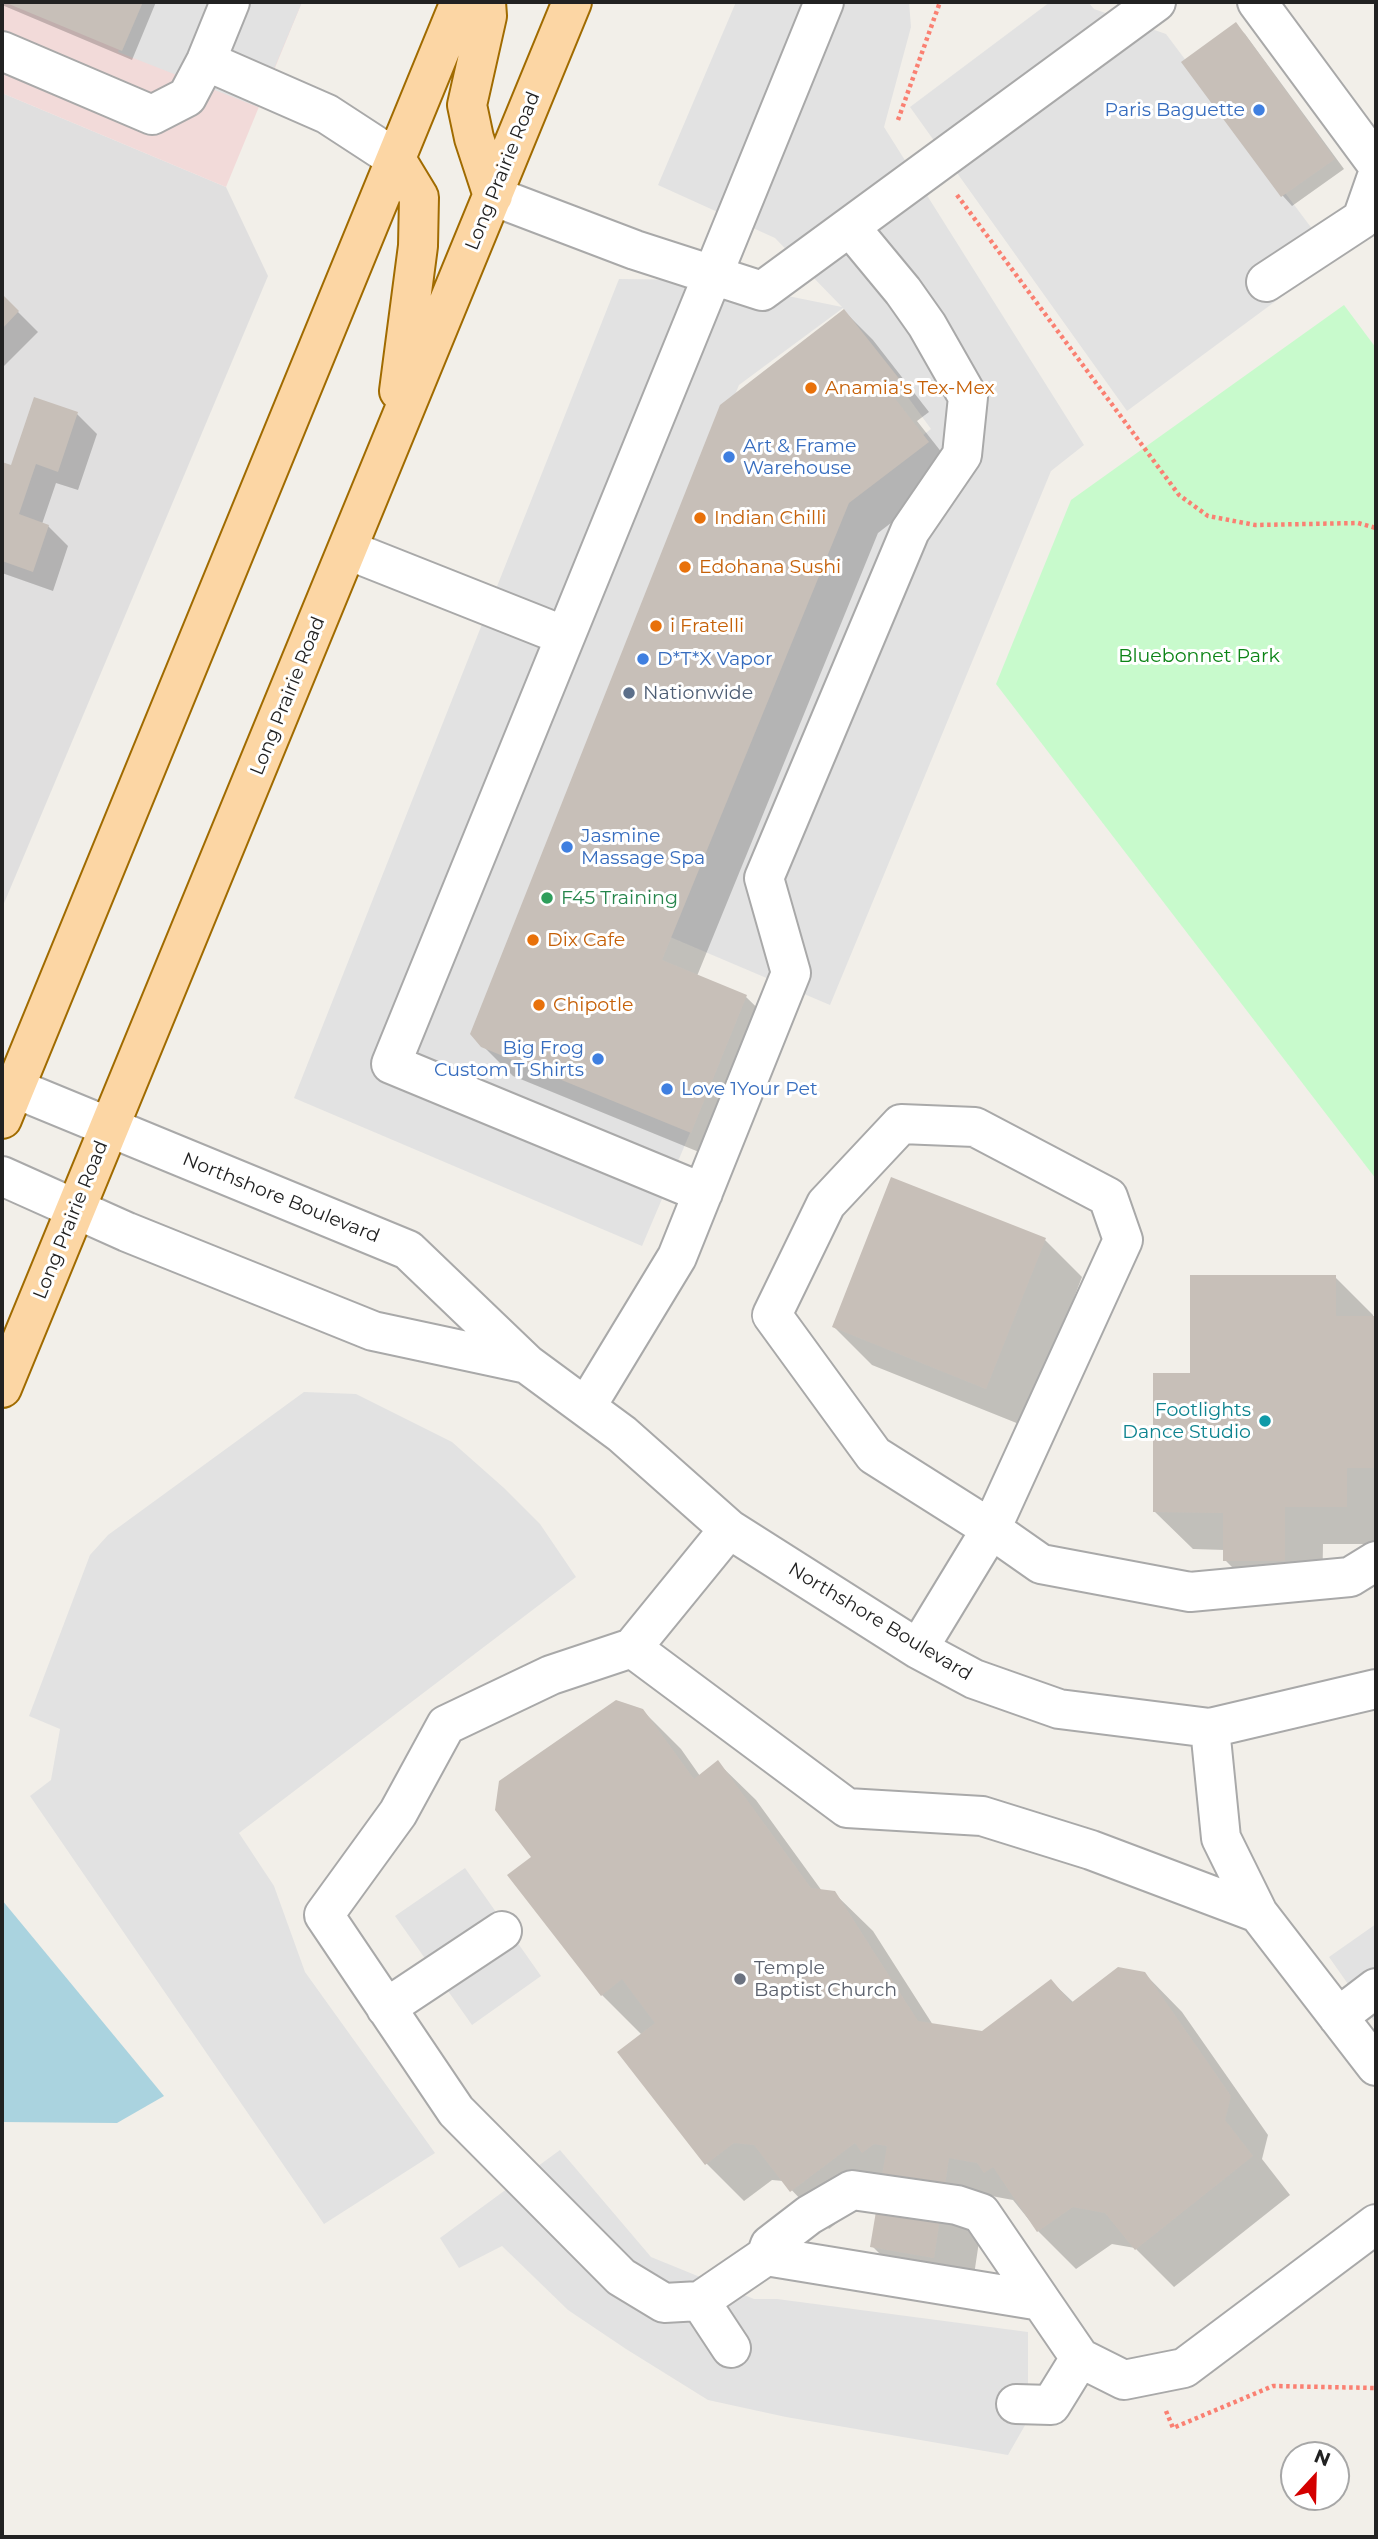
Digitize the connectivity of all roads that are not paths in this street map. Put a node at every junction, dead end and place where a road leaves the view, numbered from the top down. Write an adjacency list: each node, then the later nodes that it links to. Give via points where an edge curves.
1 (230, 2): 9 (street)
2 (460, 2): 10 (main road)
3 (486, 2): 13 (main road, via 487,16 467,105)
4 (572, 2): 13 (main road, Long Prairie Road)
5 (824, 2): 15 (street)
6 (1156, 2): 14 (street)
7 (1257, 2): 11 (street)
8 (2, 51): 9 (street, via 152,115 187,97)
9 (206, 61): 10 (street, via 327,114)
10 (396, 159): 17 (main road, via 419,197 418,246); 20 (main road)
11 (1376, 163)
12 (1376, 179): 16 (street, via 1362,219)
13 (493, 196): 15 (street); 17 (main road, Long Prairie Road)
14 (850, 227): 15 (street, via 762,291); 23 (street, via 903,290 968,397 962,455 910,531 764,878 791,973)
15 (712, 274): 19 (street)
16 (1266, 282)
17 (394, 434): 18 (main road, Long Prairie Road)
18 (348, 550): 19 (street); 21 (main road, Long Prairie Road)
19 (565, 636): 23 (street, via 391,1064)
20 (6, 1097): 21 (street, Northshore Boulevard)
21 (109, 1127): 24 (main road, Long Prairie Road); 25 (street, Northshore Boulevard, via 408,1250)
22 (2, 1176): 24 (street, Northshore Boulevard)
23 (703, 1193): 27 (street, via 677,1257)
24 (75, 1210): 25 (street, Northshore Boulevard, via 373,1331); 26 (main road, Long Prairie Road)
25 (527, 1364): 27 (street, Northshore Boulevard)
26 (2, 1388)
27 (586, 1407): 28 (street, Northshore Boulevard)
28 (729, 1529): 31 (street); 32 (street, Northshore Boulevard)
29 (991, 1529): 29 (street, via 874,1455 772,1315 826,1204 901,1124 975,1127 987,1133 1108,1197 1123,1240); 30 (street, via 1041,1564 1190,1592 1350,1577); 32 (street)
30 (1376, 1561)
31 (632, 1648): 35 (street, via 847,1808 982,1816 1091,1850); 38 (street, via 551,1675 446,1725 397,1813 324,1914)
32 (918, 1649): 34 (street, Northshore Boulevard, via 974,1679 1059,1709)
33 (1376, 1689): 34 (street, Northshore Boulevard)
34 (1210, 1728): 35 (street, via 1221,1838)
35 (1258, 1913): 39 (street)
36 (502, 1931): 38 (street)
37 (1376, 1988): 39 (street)
38 (386, 2008): 44 (street, via 456,2111 621,2277 664,2303)
39 (1338, 2017): 40 (street)
40 (1376, 2066)
41 (1376, 2224): 47 (street, via 1184,2368 1124,2380)
42 (783, 2258): 43 (street); 43 (street, via 805,2248 846,2214 864,2208 950,2219 975,2238 993,2263); 44 (street); 45 (street, via 770,2245 852,2190 957,2205 981,2213)
43 (999, 2294): 45 (street)
44 (700, 2301): 46 (street)
45 (1041, 2301): 47 (street)
46 (731, 2348)
47 (1080, 2358): 48 (street, via 1051,2405)
48 (1016, 2404)

